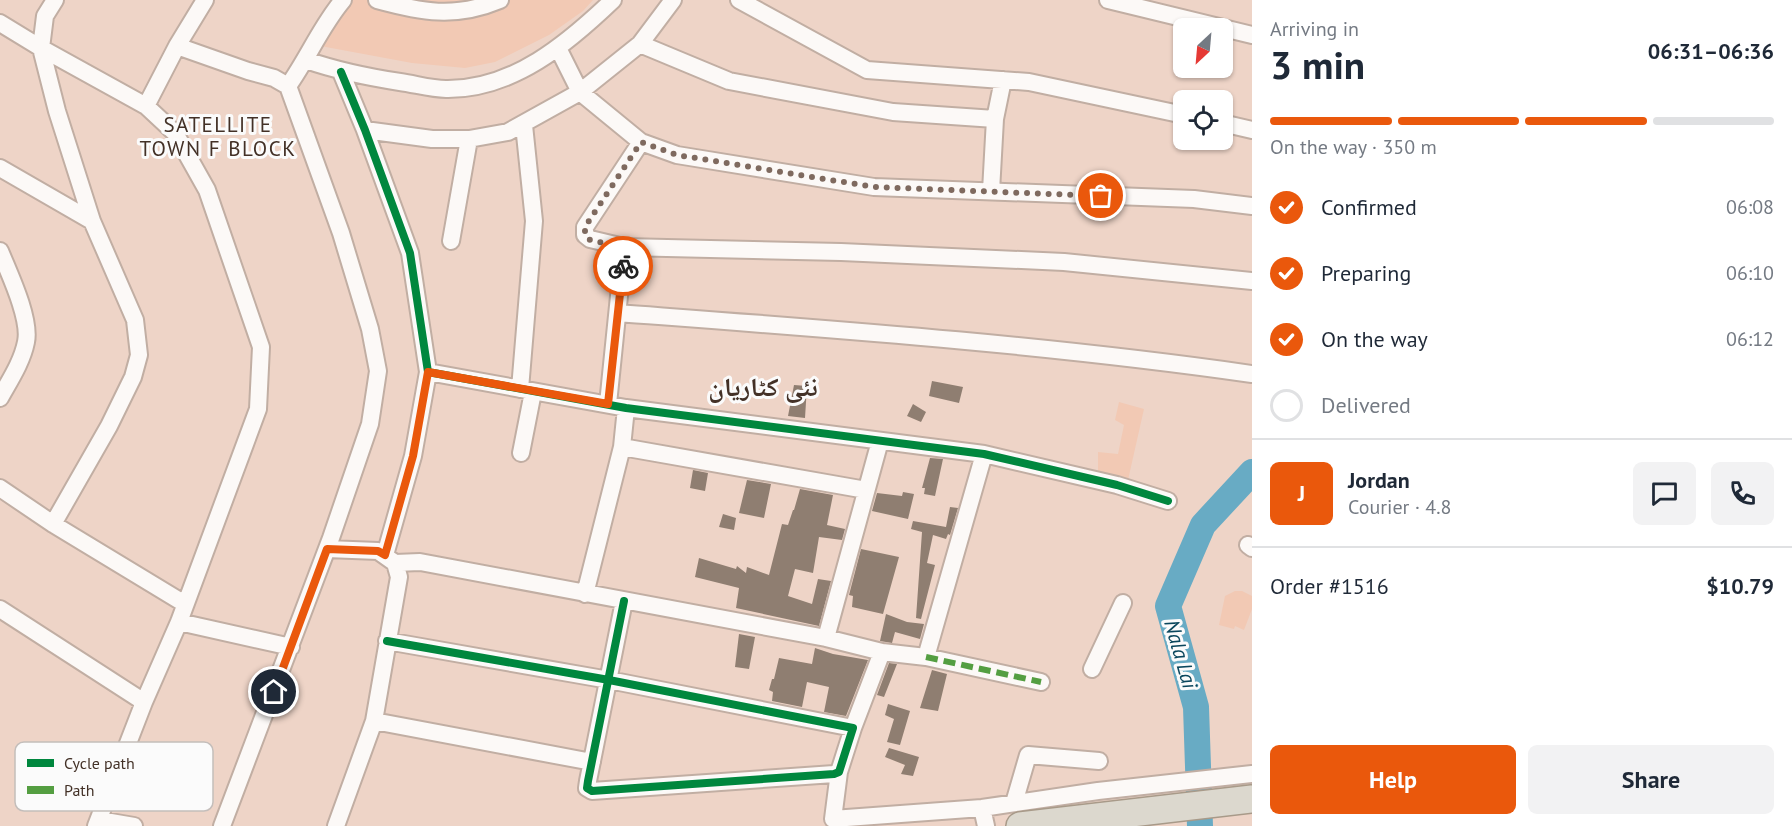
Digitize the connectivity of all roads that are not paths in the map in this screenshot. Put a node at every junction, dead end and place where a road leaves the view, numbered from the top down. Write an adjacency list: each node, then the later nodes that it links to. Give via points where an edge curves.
1 (55, 0): 15 (street, via 45,16)
2 (205, 0): 14 (street)
3 (343, 0): 17 (street, via 328,18)
4 (376, 0): 5 (street, via 415,10 461,12)
5 (500, 0)
6 (613, 0): 16 (street)
7 (673, 0): 13 (street)
8 (739, 0): 19 (street, via 867,70)
9 (1108, 0): 10 (street)
10 (1159, 6): 12 (street)
11 (0, 23): 15 (street)
12 (1252, 35)
13 (640, 44): 21 (street); 24 (street, via 729,81 893,112)
14 (177, 46): 20 (street); 22 (street)
15 (41, 48): 22 (street); 34 (street)
16 (558, 48): 18 (street, via 530,66 489,83 446,89); 21 (street)
17 (306, 60): 18 (street); 20 (street)
18 (341, 72): 27 (street)
19 (1003, 80): 23 (street); 24 (street)
20 (288, 86): 55 (street, via 341,233 370,329 378,371 370,424)
21 (580, 92): 25 (street); 30 (street)
22 (146, 106): 60 (street, via 175,133 207,190 261,347 258,409)
23 (1173, 113)
24 (995, 119): 32 (street)
25 (524, 125): 29 (street); 43 (street, via 534,220)
26 (1233, 125): 28 (street)
27 (365, 129): 29 (street, via 432,139); 41 (street, via 410,253)
28 (1252, 129)
29 (469, 139): 35 (street)
30 (641, 142): 32 (street, via 677,155 874,187); 36 (street, via 585,227 590,240)
31 (0, 168): 34 (street)
32 (991, 191): 33 (street, via 1194,199)
33 (1252, 206)
34 (92, 221): 54 (street, via 135,320 139,355 133,377 109,426)
35 (451, 241)
36 (624, 247): 38 (street, via 1064,262); 39 (street)
37 (0, 252): 40 (street, via 21,305 27,339 20,361)
38 (1252, 280)
39 (618, 313): 42 (street, via 984,344); 45 (street)
40 (6, 372): 44 (street)
41 (428, 372): 43 (street); 56 (street)
42 (1252, 374)
43 (526, 391): 45 (street); 49 (street)
44 (0, 398)
45 (608, 404): 46 (street)
46 (626, 408): 47 (street); 48 (street)
47 (880, 441): 50 (street); 52 (street)
48 (622, 447): 52 (street); 57 (street)
49 (521, 453)
50 (984, 454): 53 (street); 67 (street)
51 (0, 488): 54 (street)
52 (866, 490): 63 (street)
53 (1168, 501)
54 (52, 524): 60 (street)
55 (327, 549): 56 (street, via 378,551); 65 (street)
56 (390, 559): 57 (street); 64 (street, via 399,577)
57 (585, 594): 58 (street)
58 (624, 601): 63 (street); 69 (street)
59 (1123, 603): 68 (street)
60 (185, 604): 62 (street)
61 (0, 609): 71 (street)
62 (179, 622): 65 (street); 71 (street)
63 (826, 638): 66 (street)
64 (387, 641): 69 (street); 72 (street)
65 (291, 647): 85 (street)
66 (882, 652): 67 (street); 73 (street)
67 (926, 657): 70 (street)
68 (1092, 669)
69 (609, 680): 73 (street); 76 (street)
70 (1041, 682)
71 (144, 702): 74 (street)
72 (374, 721): 76 (street); 86 (street)
73 (853, 728): 77 (street)
74 (128, 742)
75 (1099, 761): 82 (street, via 1028,755)
76 (592, 762): 77 (street, via 587,788 592,791)
77 (839, 772): 81 (street, via 833,819)
78 (1252, 774): 80 (street)
79 (1252, 799): 80 (highway)
80 (1098, 804): 82 (highway)
81 (982, 808): 82 (street); 87 (street)
82 (1017, 815)
83 (97, 823): 84 (street)
84 (134, 826)
85 (222, 826)
86 (336, 826)
87 (986, 826)

